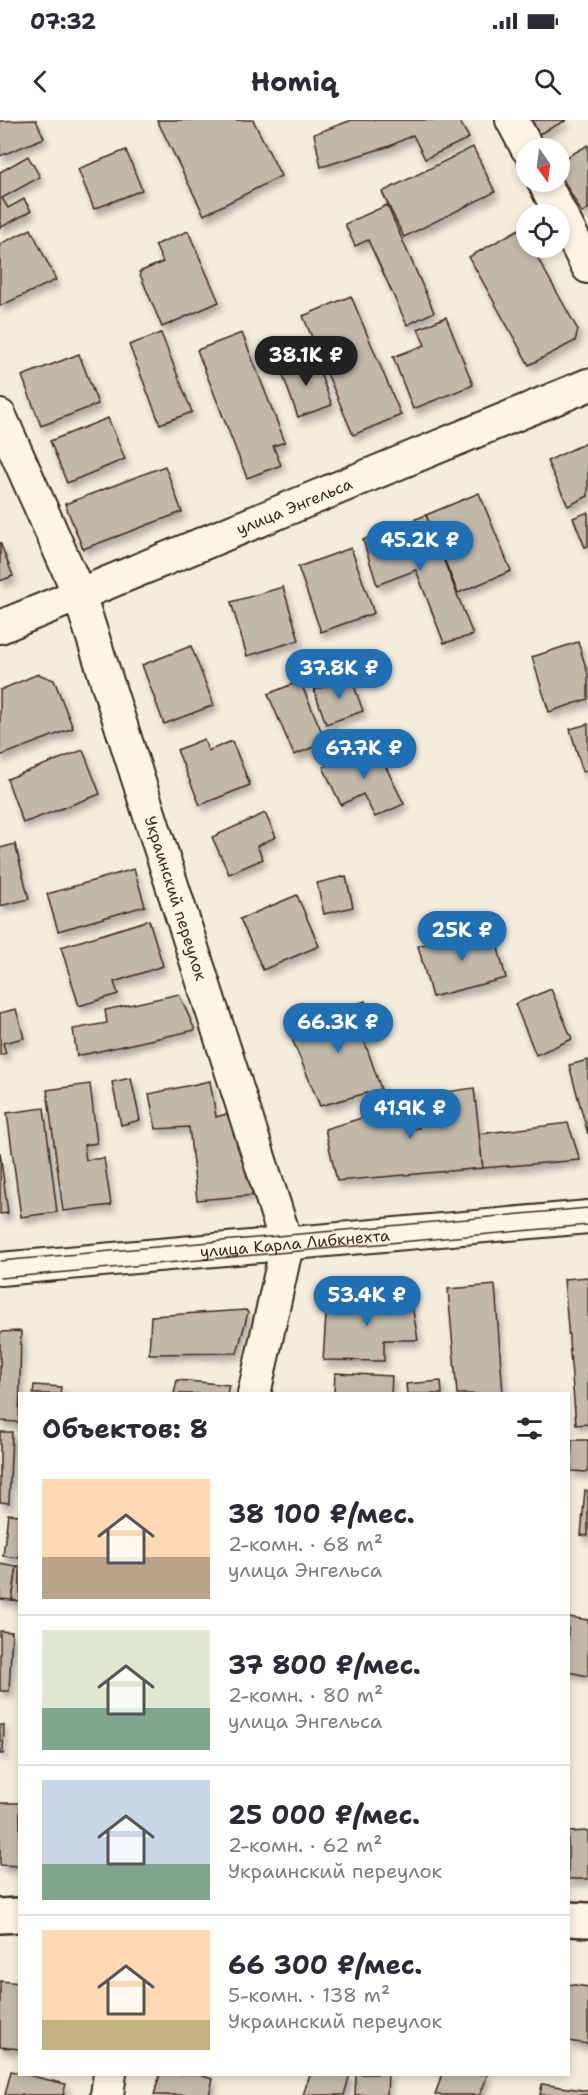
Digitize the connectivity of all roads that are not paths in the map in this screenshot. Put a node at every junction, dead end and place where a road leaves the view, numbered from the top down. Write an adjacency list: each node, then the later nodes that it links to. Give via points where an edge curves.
1 (512, 120): 2 (street)
2 (522, 138)
3 (549, 192): 4 (street)
4 (588, 267)
5 (588, 385): 7 (street, улица Энгельса)
6 (0, 416): 7 (street, Украинский переулок)
7 (79, 594): 8 (street, улица Энгельса); 10 (street, Украинский переулок)
8 (0, 627)
9 (588, 1217): 10 (street, улица Карла Либкнехта)
10 (286, 1245): 11 (street, улица Карла Либкнехта); 12 (street, Украинский переулок)
11 (0, 1269)
12 (254, 1392)
13 (18, 1915): 14 (street)
14 (0, 1916)
15 (570, 1919): 16 (street)
16 (588, 1920)
17 (110, 2076): 18 (street)
18 (106, 2095)

